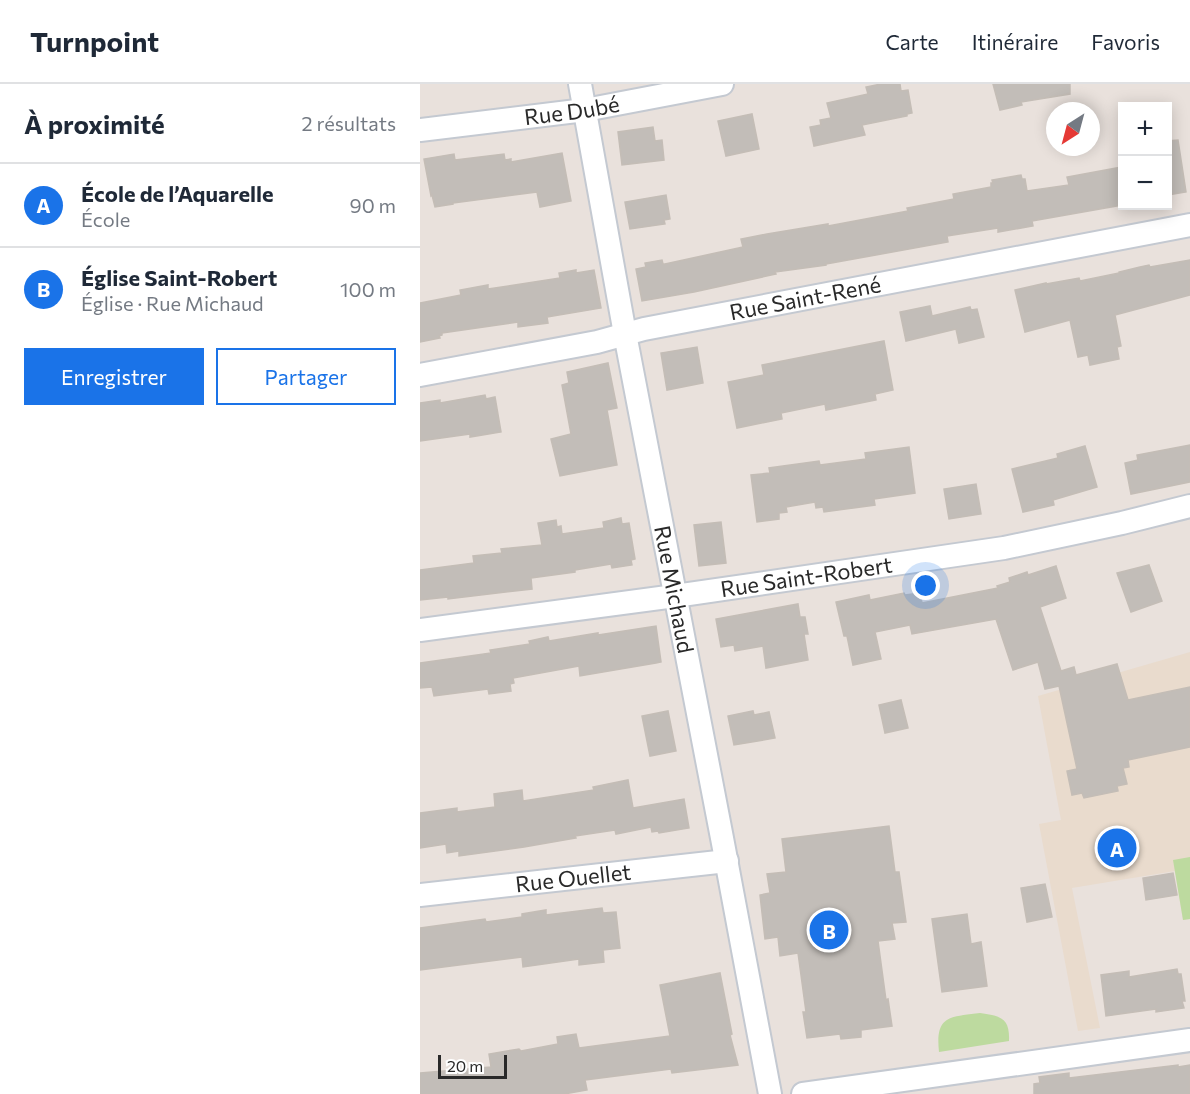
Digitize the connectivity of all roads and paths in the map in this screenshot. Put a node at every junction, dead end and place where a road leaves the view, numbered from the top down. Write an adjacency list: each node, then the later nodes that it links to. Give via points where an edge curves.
1 (580, 84): 3 (street, Rue Michaud)
2 (722, 84): 3 (street, Rue Dubé)
3 (585, 110): 4 (street, Rue Dubé); 6 (street, Rue Michaud)
4 (420, 130)
5 (1190, 225): 6 (street, Rue Saint-René)
6 (625, 334): 7 (street, Rue Saint-René); 9 (street, Rue Michaud)
7 (420, 375)
8 (1190, 506): 9 (street, Rue Saint-Robert, via 1004,548)
9 (675, 596): 10 (street, Rue Saint-Robert); 11 (street, Rue Michaud)
10 (420, 630)
11 (727, 861): 12 (street, Rue Ouellet); 14 (street, Rue Michaud)
12 (420, 895)
13 (1190, 1040): 15 (street)
14 (770, 1094)
15 (803, 1094)

